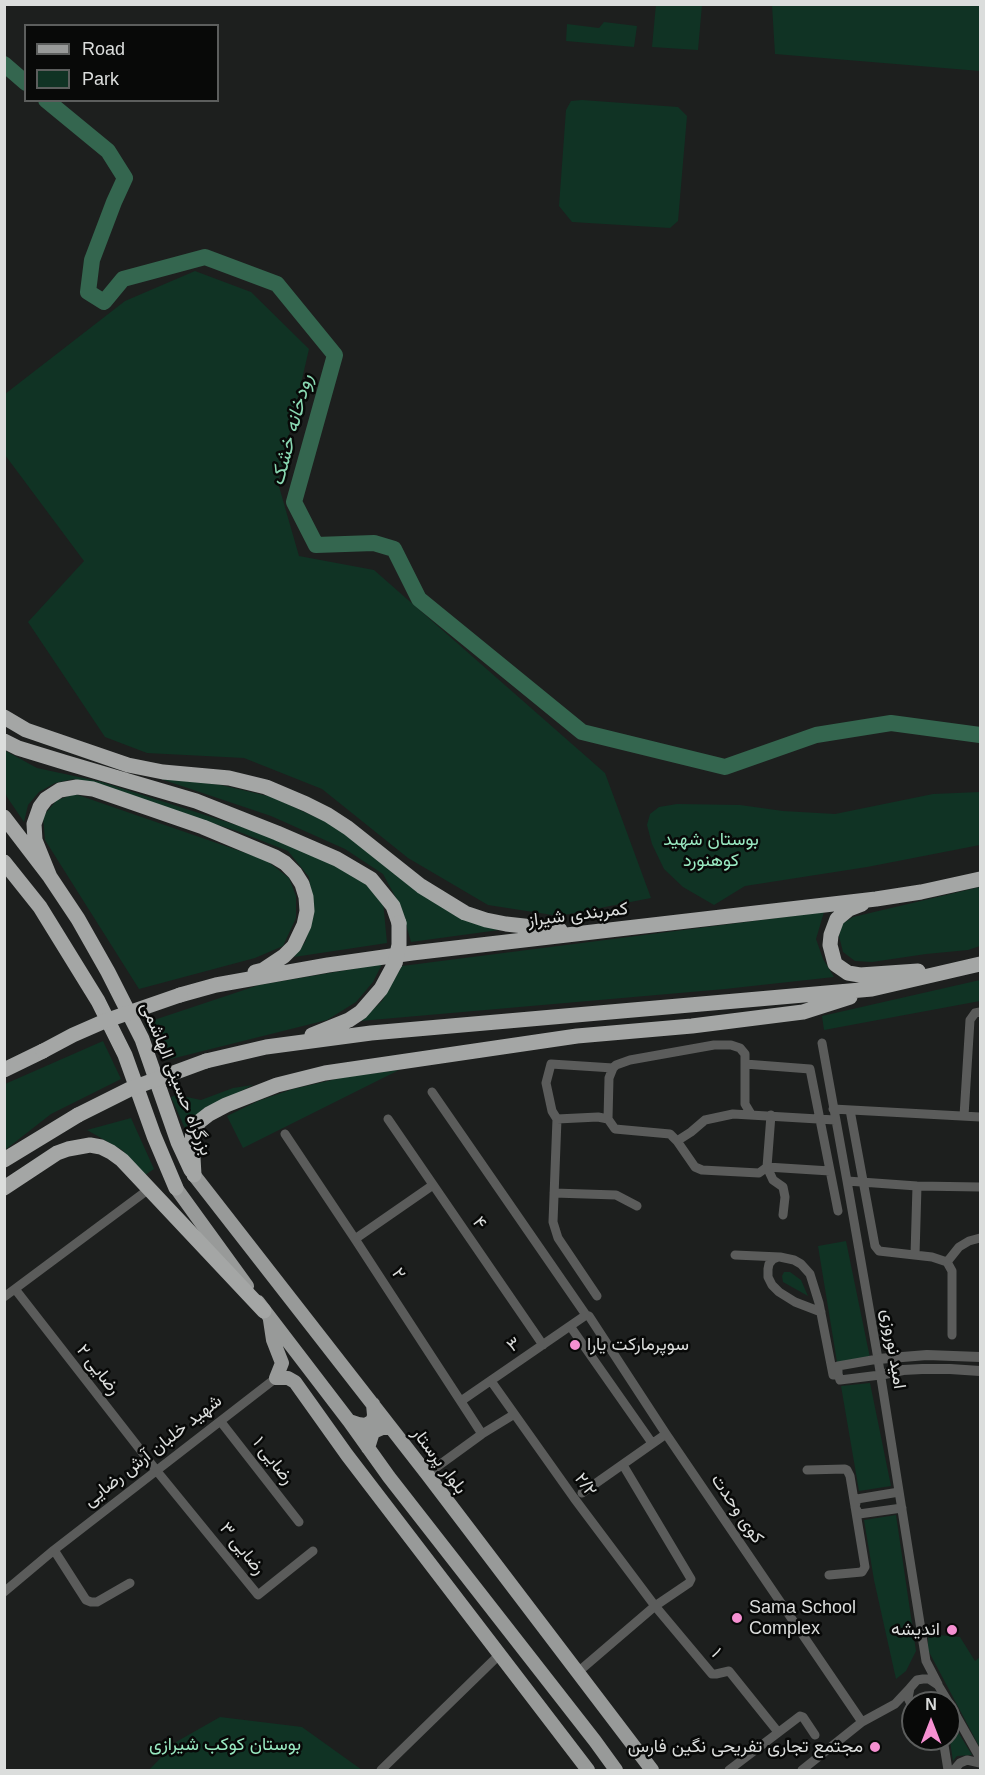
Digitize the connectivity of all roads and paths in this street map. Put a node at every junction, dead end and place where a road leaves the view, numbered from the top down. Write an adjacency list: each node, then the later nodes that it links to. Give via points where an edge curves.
1 (4, 717): 10 (highway, via 26,730 128,765 229,778 266,787 328,815 421,886 465,913 506,924)
2 (4, 741): 18 (highway, bridge, via 196,801 312,848 372,879 393,906 399,922 395,963 381,989 349,1020)
3 (7, 817): 6 (highway, بزرگراه حسینی الهاشمی)
4 (4, 862): 8 (highway)
5 (4, 876): 8 (highway)
6 (50, 877): 12 (highway, via 35,840 34,824 46,799 60,790 77,787 203,827 285,863 302,884 306,897 301,935 284,956 263,970); 39 (highway, بزرگراه حسینی الهاشمی, via 93,942 142,1039 178,1142)
7 (981, 879): 9 (highway, کمربندی شیراز)
8 (20, 883): 46 (highway, via 40,907 102,1010 125,1055)
9 (876, 899): 10 (highway, کمربندی شیراز); 11 (highway, via 849,909 837,919 830,945 836,964 848,973)
10 (590, 933): 12 (highway, کمربندی شیراز, via 391,956)
11 (975, 966): 13 (highway)
12 (216, 985): 21 (highway, کمربندی شیراز, bridge, via 105,1021)
13 (873, 989): 18 (highway, via 465,1024); 39 (highway, via 803,1012 567,1038 326,1073 277,1086 226,1105 200,1121 192,1140)
14 (981, 1012): 15 (street)
15 (970, 1020): 16 (street); 27 (street)
16 (981, 1021)
17 (822, 1043): 23 (street, امید نوروزی)
18 (266, 1047): 36 (highway, bridge, via 206,1061 130,1089)
19 (745, 1064): 20 (street, via 740,1048 714,1045 630,1060); 25 (street, via 745,1104); 32 (street, via 810,1069)
20 (613, 1068): 30 (street, via 551,1064 546,1083); 31 (street, via 609,1078)
21 (4, 1070)
22 (432, 1092): 63 (street, کوی وحدت)
23 (833, 1109): 24 (street); 33 (street, امید نوروزی)
24 (850, 1110): 27 (street); 41 (street)
25 (751, 1114): 26 (street); 35 (street, via 705,1120)
26 (771, 1115): 32 (street); 37 (street)
27 (964, 1116): 28 (street)
28 (981, 1117)
29 (388, 1119): 42 (street, ۴)
30 (556, 1119): 31 (street); 48 (street)
31 (608, 1119): 35 (street, via 615,1129 670,1134)
32 (819, 1119): 33 (street); 38 (street)
33 (835, 1120): 40 (street, امید نوروزی)
34 (285, 1134): 53 (street, ۲)
35 (677, 1141): 37 (street, via 695,1167 702,1170 759,1173)
36 (4, 1160)
37 (767, 1167): 38 (street); 51 (street, via 773,1180 783,1187)
38 (830, 1171): 50 (street)
39 (194, 1175): 75 (main road, بلوار پرستار)
40 (848, 1181): 41 (street); 68 (street, امید نوروزی)
41 (864, 1182): 43 (street); 55 (street, via 875,1246 879,1251)
42 (433, 1185): 53 (street); 66 (street, ۴)
43 (917, 1186): 44 (street); 55 (street)
44 (981, 1187)
45 (4, 1188): 47 (highway, via 57,1153 90,1145 122,1160)
46 (176, 1188): 62 (main road)
47 (149, 1189): 58 (street); 62 (highway)
48 (554, 1193): 49 (street, via 616,1195); 59 (street, via 553,1222 558,1238)
49 (637, 1206)
50 (838, 1211)
51 (783, 1215)
52 (981, 1238): 57 (street, via 959,1247)
53 (355, 1239): 74 (street, ۲)
54 (735, 1255): 56 (street)
55 (915, 1255): 57 (street)
56 (780, 1257): 61 (street, via 794,1260 810,1274); 61 (street, via 769,1264 772,1285 795,1302)
57 (947, 1262): 65 (street, via 952,1271)
58 (15, 1289): 60 (street); 85 (street, رضایی ۲)
59 (597, 1296)
60 (4, 1297)
61 (821, 1312): 70 (street, via 833,1375)
62 (267, 1315): 72 (main road, via 282,1363); 77 (main road)
63 (586, 1315): 64 (street, ۳); 81 (street, کوی وحدت)
64 (570, 1326): 66 (street, ۳); 82 (street)
65 (952, 1335)
66 (543, 1345): 73 (street, ۳)
67 (981, 1357): 68 (street, via 927,1355)
68 (878, 1359): 70 (street, via 838,1366); 71 (street, امید نوروزی)
69 (981, 1371): 71 (street, via 922,1369)
70 (838, 1374): 71 (street, via 840,1380)
71 (880, 1375): 88 (street, امید نوروزی)
72 (276, 1378): 78 (street, شهید خلبان آرش رضایی); 98 (main road, via 295,1382)
73 (491, 1382): 74 (street, ۳); 76 (street, ۲/۲)
74 (461, 1401): 80 (street, ۲)
75 (373, 1404): 77 (main road, via 373,1420 369,1423); 79 (main road, بلوار پرستار)
76 (513, 1415): 80 (street); 100 (street, ۲/۲)
77 (349, 1421): 83 (main road)
78 (221, 1422): 85 (street, شهید خلبان آرش رضایی); 92 (street, رضایی ۱)
79 (391, 1428): 83 (main road, via 373,1432); 87 (main road, بلوار پرستار)
80 (482, 1434): 87 (street)
81 (666, 1434): 82 (street); 111 (street, کوی وحدت)
82 (652, 1443): 84 (street)
83 (368, 1448): 99 (main road)
84 (622, 1465): 89 (street); 100 (street, via 691,1579)
85 (156, 1470): 93 (street, شهید خلبان آرش رضایی); 94 (street, رضایی ۳, via 258,1595)
86 (807, 1470): 90 (street, via 847,1470)
87 (427, 1474): 104 (main road, بلوار پرستار)
88 (899, 1492): 90 (street, via 857,1499); 91 (street, امید نوروزی)
89 (582, 1493)
90 (855, 1507): 91 (street, via 859,1514); 95 (street, via 864,1570)
91 (902, 1508): 103 (street, امید نوروزی)
92 (299, 1522)
93 (54, 1550): 96 (street, via 86,1600 97,1602); 97 (street, شهید خلبان آرش رضایی)
94 (313, 1551)
95 (829, 1575)
96 (130, 1583)
97 (4, 1592)
98 (459, 1600): 99 (main road); 101 (main road)
99 (488, 1604): 101 (main road); 121 (main road)
100 (655, 1606): 104 (street); 113 (street, ۱, via 712,1674 729,1671)
101 (483, 1635): 102 (main road)
102 (499, 1655): 119 (street); 120 (main road)
103 (926, 1661): 105 (street); 106 (street, امید نوروزی)
104 (578, 1672): 122 (main road, بلوار پرستار)
105 (911, 1685): 106 (street, via 929,1679); 107 (street); 109 (street)
106 (939, 1687): 108 (street, امید نوروزی)
107 (910, 1691)
108 (940, 1691)
109 (895, 1704): 110 (street); 111 (street)
110 (901, 1704)
111 (862, 1722): 124 (street)
112 (961, 1728): 116 (street, امید نوروزی)
113 (778, 1732): 114 (street, via 801,1716); 118 (street)
114 (815, 1735)
115 (945, 1751): 125 (street)
116 (981, 1758)
117 (981, 1763): 126 (street, via 967,1760)
118 (744, 1766): 123 (street)
119 (381, 1770)
120 (588, 1770)
121 (616, 1770)
122 (652, 1770)
123 (729, 1770)
124 (802, 1770)
125 (948, 1770)
126 (954, 1770)

